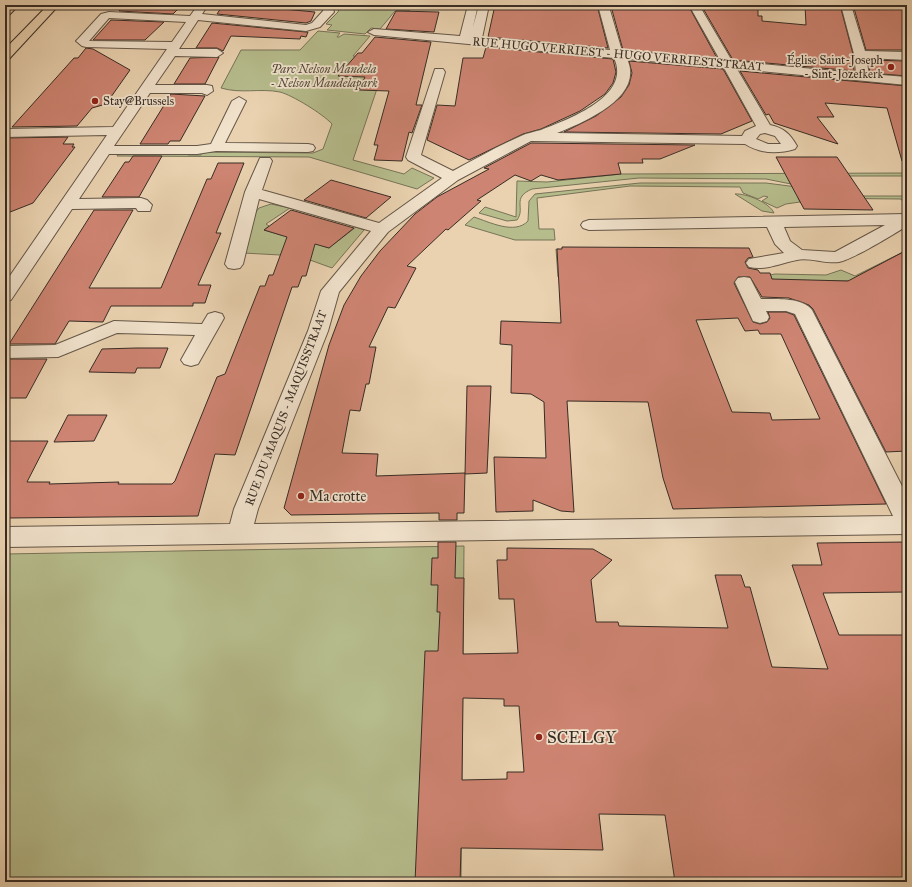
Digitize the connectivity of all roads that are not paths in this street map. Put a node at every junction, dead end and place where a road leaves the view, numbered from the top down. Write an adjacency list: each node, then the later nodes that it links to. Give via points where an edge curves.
1 (14, 5): 10 (highway)
2 (54, 5): 18 (highway)
3 (114, 5): 11 (street, via 110,9)
4 (327, 5): 11 (street, via 329,12 316,26 306,28)
5 (473, 5): 13 (street, via 465,38)
6 (484, 5): 13 (street, via 476,39)
7 (694, 5): 20 (street)
8 (846, 5): 16 (street)
9 (603, 6): 17 (street, RUE DU MAQUIS - MAQUISSTRAAT)
10 (5, 13)
11 (197, 14): 14 (street); 14 (street, via 108,15 82,41 86,44)
12 (374, 32): 13 (street, RUE HUGO VERRIEST - HUGO VERRIESTSTRAAT)
13 (470, 41): 17 (street, RUE HUGO VERRIEST - HUGO VERRIESTSTRAAT)
14 (173, 49): 15 (street); 24 (street)
15 (217, 53)
16 (860, 54): 19 (street); 22 (street)
17 (619, 55): 20 (street, RUE HUGO VERRIEST - HUGO VERRIESTSTRAAT); 27 (street, RUE DU MAQUIS - MAQUISSTRAAT, via 624,76 617,92 609,100)
18 (5, 56)
19 (907, 56)
20 (728, 65): 22 (street, RUE HUGO VERRIEST - HUGO VERRIESTSTRAAT); 28 (street)
21 (439, 72): 38 (street, via 413,156)
22 (863, 77): 23 (street, RUE HUGO VERRIEST - HUGO VERRIESTSTRAAT)
23 (907, 81)
24 (145, 90): 25 (street); 33 (street)
25 (207, 91)
26 (239, 101): 35 (street)
27 (568, 122): 30 (street, RUE DU MAQUIS - MAQUISSTRAAT); 31 (street)
28 (765, 129): 32 (street, via 756,130 750,134); 32 (street, via 782,133 790,146 760,147)
29 (5, 133): 33 (street)
30 (537, 137): 31 (street); 38 (street, RUE DU MAQUIS - MAQUISSTRAAT, via 527,138)
31 (591, 139): 32 (street)
32 (748, 140)
33 (111, 142): 34 (street); 35 (street, via 197,150); 40 (street)
34 (157, 145)
35 (216, 147): 36 (street)
36 (308, 148)
37 (265, 161): 39 (street)
38 (452, 177): 45 (street, RUE DU MAQUIS - MAQUISSTRAAT)
39 (253, 192): 45 (street); 48 (street)
40 (68, 204): 41 (street, via 141,203 144,204); 50 (street)
41 (144, 208)
42 (906, 221): 43 (street); 46 (street, via 838,257)
43 (773, 222): 44 (street); 46 (street, via 783,244)
44 (589, 225)
45 (382, 229): 55 (street, RUE DU MAQUIS - MAQUISSTRAAT, via 330,291 318,331 246,509)
46 (797, 254): 47 (street, via 779,260)
47 (755, 263)
48 (234, 264)
49 (744, 282): 53 (street, via 757,311 788,306 803,310)
50 (5, 296)
51 (5, 352): 52 (street, via 58,351 114,327 212,324)
52 (191, 360)
53 (907, 520)
54 (907, 525): 55 (street)
55 (239, 535): 56 (street)
56 (5, 536)

